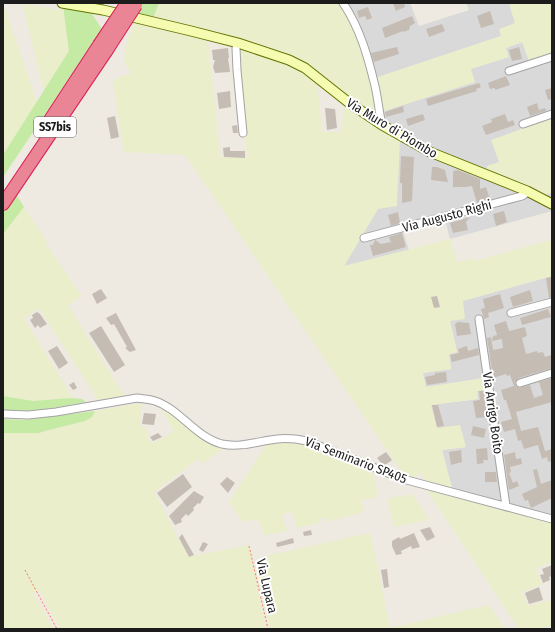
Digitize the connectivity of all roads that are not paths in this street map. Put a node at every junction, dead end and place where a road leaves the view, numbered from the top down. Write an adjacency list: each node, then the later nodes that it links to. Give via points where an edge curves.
1 (62, 3): 4 (street, Via Muro di Piombo)
2 (343, 3): 11 (street, via 355,23 367,53)
3 (133, 4): 6 (highway, SS7bis, bridge)
4 (104, 7): 5 (street, Via Muro di Piombo, via 124,15)
5 (238, 43): 11 (street, Via Muro di Piombo, via 305,68); 12 (street)
6 (103, 47): 13 (highway, SS7bis); 15 (highway, SS7bis)
7 (552, 58): 8 (street)
8 (509, 71)
9 (552, 114): 10 (street)
10 (523, 124)
11 (382, 125): 14 (street, Via Muro di Piombo, via 430,152)
12 (243, 133)
13 (3, 190)
14 (526, 190): 16 (street, Via Muro di Piombo); 17 (street, Via Augusto Righi, via 522,196)
15 (3, 204)
16 (552, 204)
17 (364, 238)
18 (552, 302): 19 (street)
19 (511, 314)
20 (479, 319): 24 (street, Via Arrigo Boito)
21 (552, 373): 22 (street)
22 (520, 383)
23 (3, 414): 24 (street, Via Seminario SP405, via 35,415 136,398 150,399 172,410 204,436 222,444 240,445 296,438 403,479)
24 (506, 506): 25 (street, Via Seminario SP405)
25 (552, 519)

